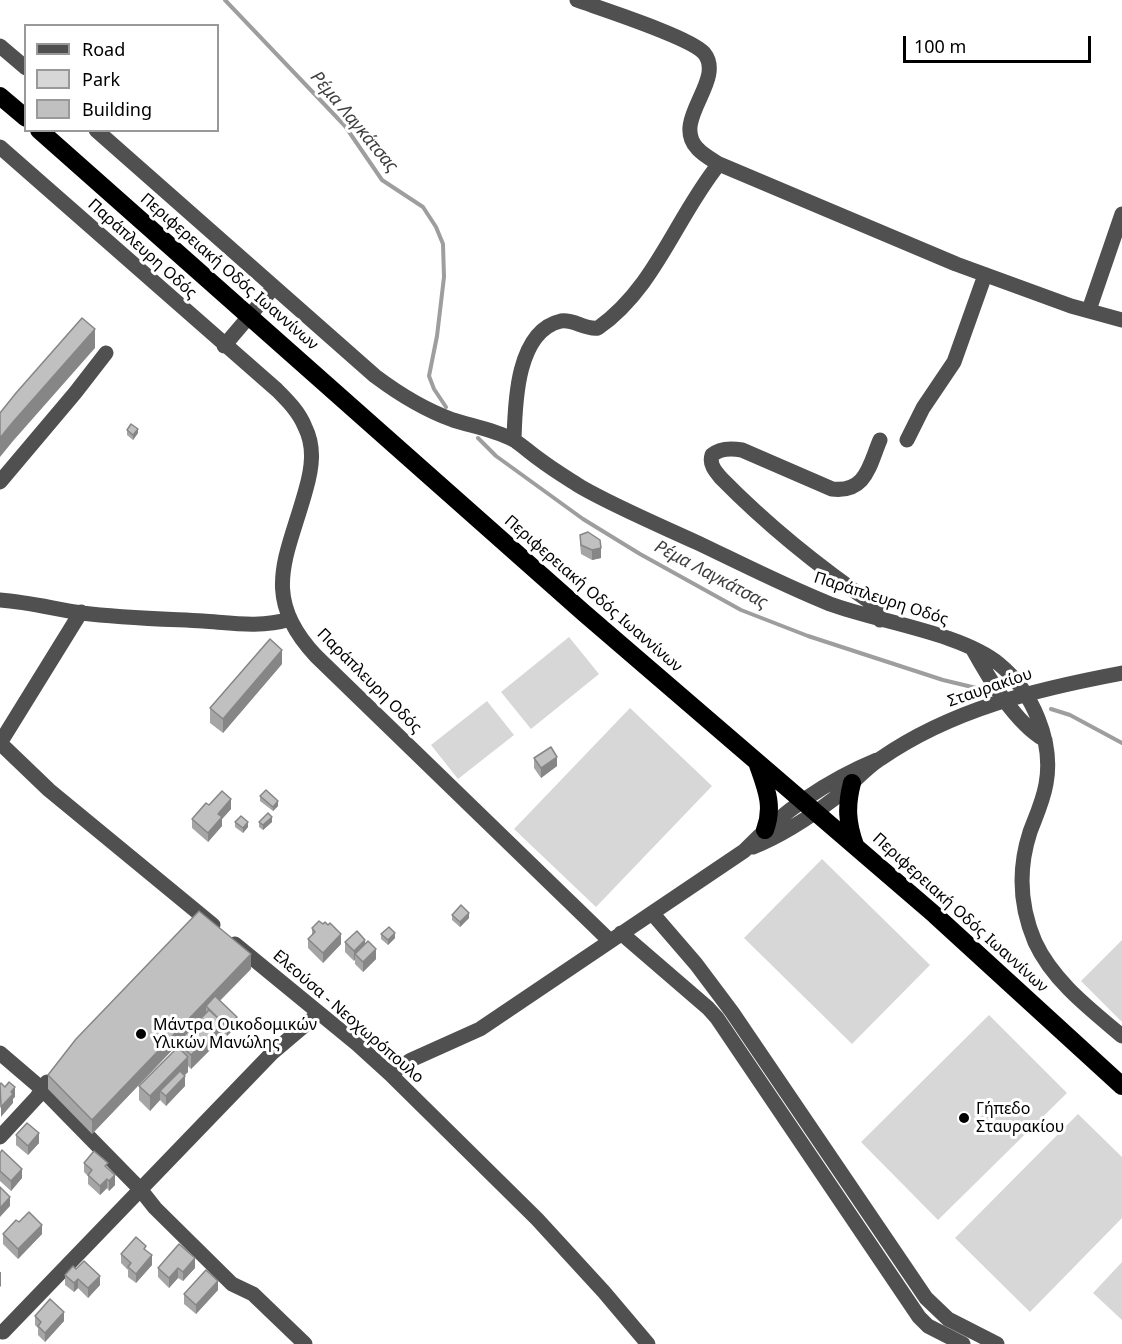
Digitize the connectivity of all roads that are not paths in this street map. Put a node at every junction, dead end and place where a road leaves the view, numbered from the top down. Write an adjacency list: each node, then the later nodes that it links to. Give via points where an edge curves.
1 (577, 0): 9 (street, via 671,35 704,54 709,75 689,131 697,148)
2 (0, 46): 3 (street)
3 (24, 66)
4 (0, 96): 5 (highway)
5 (24, 116)
6 (41, 132): 32 (highway, Περιφερειακή Οδός Ιωαννίνων)
7 (98, 132): 12 (street, Παράπλευρη Οδός)
8 (0, 147): 15 (street, Παράπλευρη Οδός)
9 (720, 164): 11 (street); 17 (street, via 699,190 658,262 633,296 598,328 562,321 538,337 519,374)
10 (1122, 214): 13 (street)
11 (985, 276): 13 (street); 19 (street, via 959,351)
12 (274, 286): 15 (street); 17 (street, Παράπλευρη Οδός, via 390,387 438,414)
13 (1089, 310): 14 (street)
14 (1122, 320)
15 (224, 346): 23 (street, Παράπλευρη Οδός, via 287,400 305,426 311,445 309,480 282,575 282,594)
16 (106, 353): 20 (street)
17 (514, 440): 24 (street, Παράπλευρη Οδός, via 558,473 600,497 801,592)
18 (880, 440): 24 (street, via 864,478 843,490 832,489 742,450 725,449 712,455 711,460 721,478 784,538 876,606)
19 (907, 440)
20 (0, 482)
21 (0, 600): 22 (street)
22 (81, 612): 23 (street, via 251,624); 30 (street)
23 (290, 619): 39 (street, Παράπλευρη Οδός, via 316,656)
24 (880, 620): 25 (street, Παράπλευρη Οδός)
25 (972, 648): 27 (street, Παράπλευρη Οδός, via 1000,664); 28 (street)
26 (1122, 673): 27 (street, Σταυρακίου)
27 (1025, 694): 28 (street, Σταυρακίου); 29 (street, Παράπλευρη Οδός)
28 (1005, 699): 29 (street, via 1025,724); 31 (street, Σταυρακίου, via 940,725)
29 (1045, 740): 41 (street, Παράπλευρη Οδός, via 1046,784 1023,864 1026,913 1035,942 1049,966)
30 (0, 743): 40 (street, Ελεούσα - Νεοχωρόπουλο, via 195,917)
31 (877, 760): 33 (street); 34 (street, via 842,776)
32 (757, 763): 34 (highway, Περιφερειακή Οδός Ιωαννίνων); 35 (highway, via 769,800)
33 (852, 783): 34 (street); 36 (highway, via 847,810)
34 (808, 806): 35 (street); 36 (highway, Περιφερειακή Οδός Ιωαννίνων); 37 (street, via 777,836)
35 (765, 830): 37 (street)
36 (856, 847): 45 (highway, Περιφερειακή Οδός Ιωαννίνων)
37 (744, 851): 38 (street)
38 (652, 913): 39 (street); 53 (street, via 728,1006 926,1298 948,1319)
39 (615, 937): 44 (street, via 480,1029 411,1060); 52 (street, Παράπλευρη Οδός, via 713,1013 919,1317)
40 (318, 1014): 44 (street, Ελεούσα - Νεοχωρόπουλο); 48 (street, via 272,1053)
41 (1122, 1036)
42 (0, 1053): 46 (street)
43 (54, 1072): 46 (street)
44 (390, 1074): 51 (street, Ελεούσα - Νεοχωρόπουλο, via 543,1225)
45 (1122, 1086)
46 (42, 1089): 47 (street); 48 (street)
47 (0, 1137)
48 (140, 1189): 49 (street); 50 (street, via 232,1284 253,1294)
49 (3, 1332)
50 (305, 1344)
51 (648, 1344)
52 (963, 1344)
53 (997, 1344)

